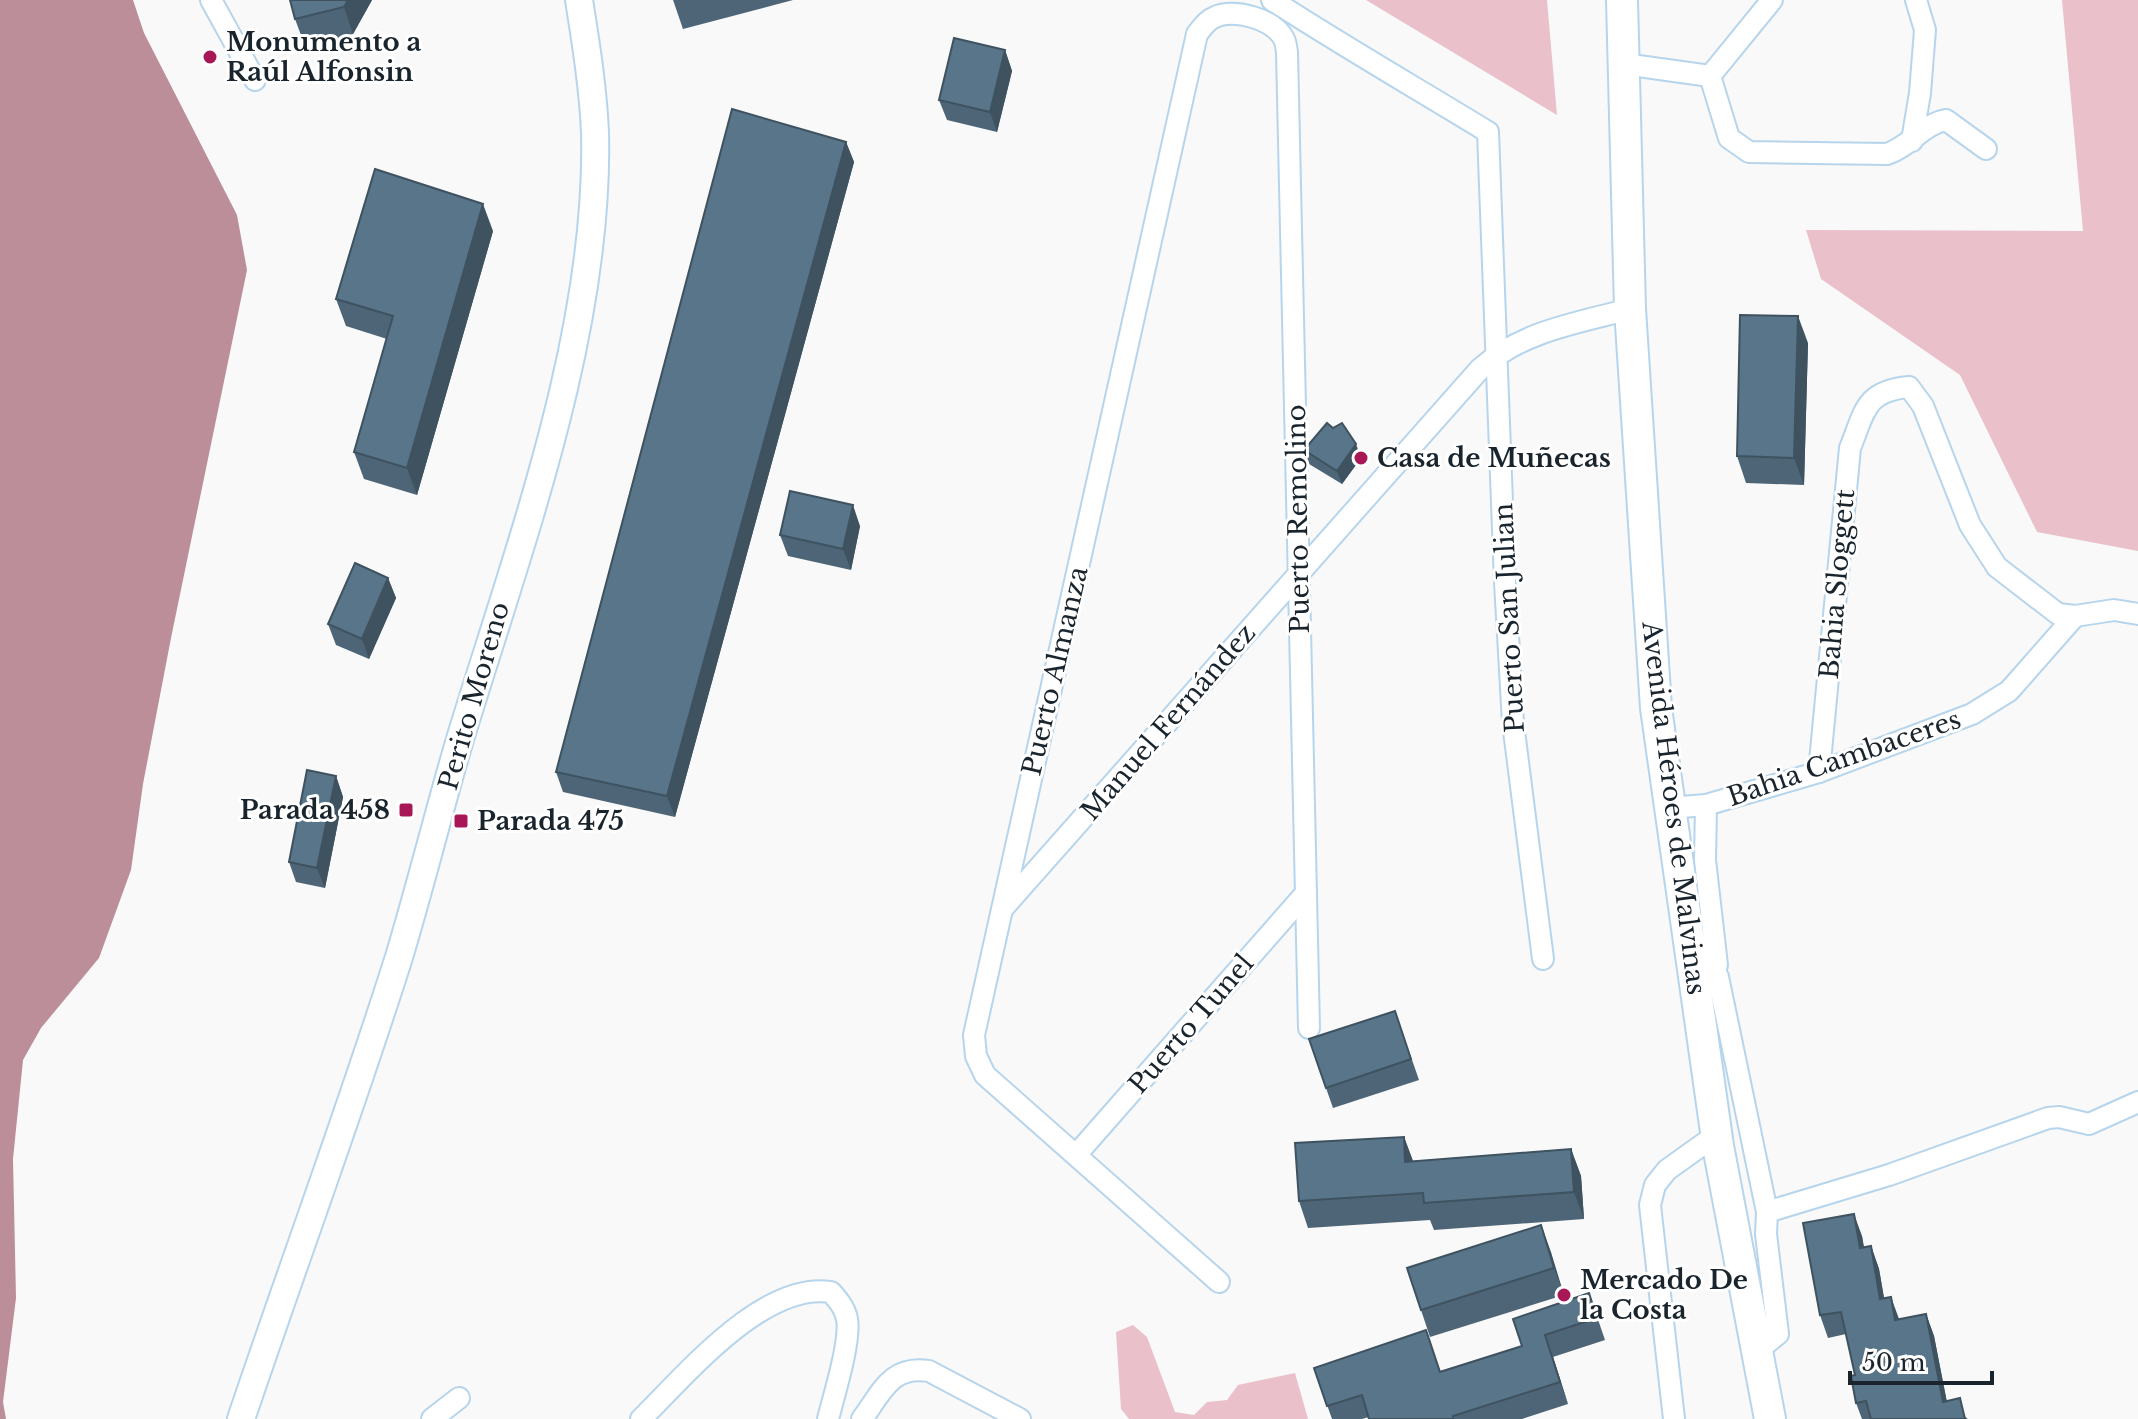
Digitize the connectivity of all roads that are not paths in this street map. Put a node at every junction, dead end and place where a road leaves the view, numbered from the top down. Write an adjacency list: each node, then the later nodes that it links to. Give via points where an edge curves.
1 (211, 0): 10 (street)
2 (579, 0): 34 (main road, Perito Moreno, via 595,133 586,270 568,371 399,957)
3 (1272, 0): 14 (street, Puerto San Julian, via 1488,132)
4 (1622, 0): 8 (highway, Avenida Héroes de Malvinas)
5 (1772, 0): 9 (street)
6 (1916, 0): 11 (street, via 1925,30)
7 (1262, 21): 15 (street, Puerto Remolino, via 1283,38 1287,52); 22 (street, Puerto Almanza, via 1218,15 1197,34)
8 (1624, 64): 9 (street); 13 (highway, Avenida Héroes de Malvinas)
9 (1710, 76): 11 (street, via 1729,138 1749,152 1887,154)
10 (255, 80)
11 (1912, 141): 12 (street, via 1930,124 1946,120)
12 (1986, 149)
13 (1630, 309): 14 (street, Manuel Fernández, via 1531,335); 20 (highway, Avenida Héroes de Malvinas, via 1655,694)
14 (1496, 354): 15 (street, Manuel Fernández); 24 (street, Puerto San Julian, via 1513,723)
15 (1299, 573): 21 (street, Puerto Remolino); 22 (street, Manuel Fernández)
16 (2138, 614): 17 (street, via 2114,610)
17 (2075, 616): 18 (street, Bahia Cambaceres, via 2009,691 1972,714); 18 (street, Bahia Sloggett, via 2058,614 1997,567 1970,525 1923,406 1909,387 1889,389 1870,400 1850,448)
18 (1819, 772): 19 (street, Bahia Cambaceres)
19 (1706, 805): 20 (street, Bahia Cambaceres); 25 (street, via 1705,860)
20 (1669, 808): 23 (highway, Avenida Héroes de Malvinas)
21 (1306, 893): 26 (street, Puerto Remolino); 29 (street, Puerto Tunel)
22 (1002, 910): 29 (street, Puerto Almanza, via 974,1035 976,1056 985,1075)
23 (1688, 931): 25 (street); 28 (highway, Avenida Héroes de Malvinas)
24 (1543, 959)
25 (1718, 977): 30 (street)
26 (1309, 1028)
27 (2138, 1102): 30 (street, via 2089,1124 2048,1118)
28 (1716, 1135): 32 (highway, Avenida Héroes de Malvinas); 40 (street, via 1667,1170 1655,1185 1650,1205)
29 (1076, 1155): 31 (street, Puerto Almanza)
30 (1767, 1212): 32 (street, via 1778,1334)
31 (1219, 1282)
32 (1757, 1351): 41 (highway, Avenida Héroes de Malvinas)
33 (459, 1398): 35 (street)
34 (241, 1419)
35 (432, 1419)
36 (641, 1419): 37 (street, via 732,1331 769,1307 815,1289 831,1292 847,1320)
37 (828, 1419)
38 (862, 1419): 39 (street, via 903,1370 917,1369)
39 (1020, 1419)
40 (1674, 1419)
41 (1770, 1419)

